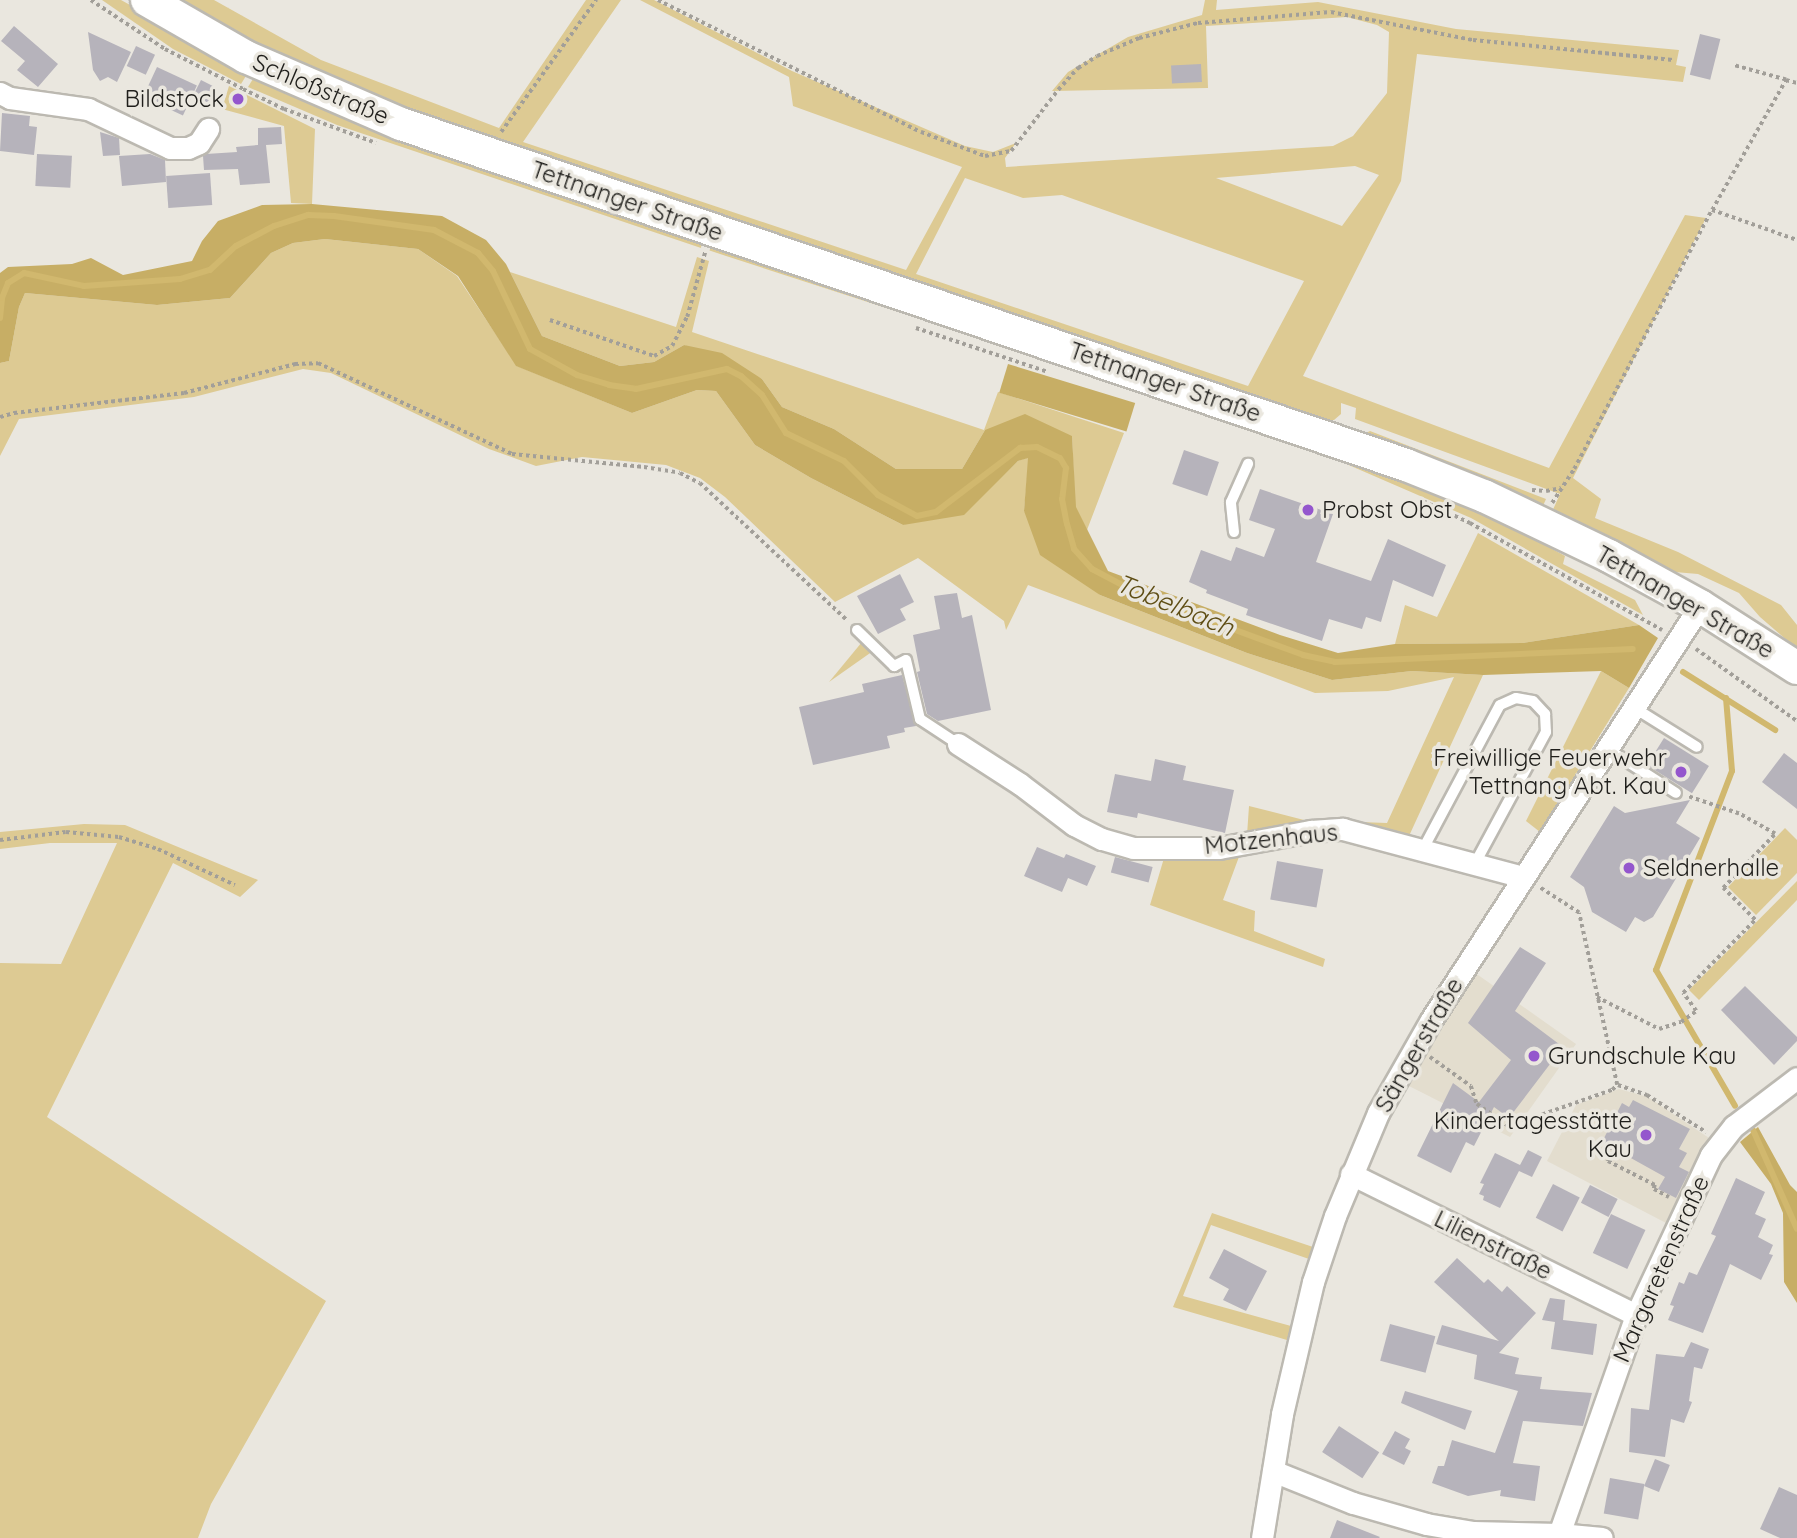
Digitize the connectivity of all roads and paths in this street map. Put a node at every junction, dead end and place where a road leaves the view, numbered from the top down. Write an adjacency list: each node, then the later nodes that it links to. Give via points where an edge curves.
1 (147, 0): 10 (main road, Schloßstraße, via 246,57 314,88)
2 (596, 0): 10 (path, via 527,94)
3 (658, 0): 4 (path, via 921,132 985,156 1011,151 1058,90 1097,56 1139,38 1198,23 1331,12 1473,40)
4 (1672, 60)
5 (1735, 66): 6 (path)
6 (1786, 80): 7 (path); 11 (path)
7 (1797, 83)
8 (0, 93): 9 (street, via 88,109 170,148 200,143)
9 (208, 130)
10 (497, 157): 18 (main road, Tettnanger Straße, via 1336,440)
11 (1712, 210): 12 (path); 18 (path)
12 (1797, 240)
13 (705, 253): 14 (path, via 687,317 672,346 654,356)
14 (550, 320)
15 (0, 417): 21 (path, via 184,393 295,364 318,363 512,454 680,473 721,499)
16 (1248, 464): 19 (lane, via 1231,502)
17 (1421, 500): 22 (path, via 1471,523)
18 (1542, 523): 20 (main road, Tettnanger Straße)
19 (1234, 532)
20 (1700, 606): 22 (street, Sängerstraße); 23 (main road, Tettnanger Straße)
21 (857, 630): 26 (lane, via 894,666 906,660 920,719)
22 (1678, 639): 24 (street, Sängerstraße); 25 (path)
23 (1797, 668)
24 (1633, 707): 27 (lane); 28 (street, Sängerstraße)
25 (1797, 721)
26 (958, 744): 31 (street, Motzenhaus, via 1074,825 1132,848 1219,848 1343,829)
27 (1698, 747)
28 (1606, 748): 29 (lane); 33 (street, Sängerstraße)
29 (1676, 793): 35 (path, via 1775,834 1723,888 1755,919 1683,993 1696,1011 1681,1022 1659,1029)
30 (0, 840): 34 (path, via 66,832 119,836)
31 (1423, 849): 32 (street, Motzenhaus); 32 (lane, via 1500,705 1516,698 1532,701 1545,714 1546,732)
32 (1474, 865): 33 (street, Motzenhaus)
33 (1523, 877): 35 (path, via 1579,913); 36 (street, Sängerstraße)
34 (235, 885)
35 (1597, 996): 38 (path)
36 (1415, 1047): 38 (path, via 1471,1086 1477,1104 1509,1126); 41 (street, Sängerstraße, via 1378,1112)
37 (1797, 1078): 42 (street, Margaretenstraße, via 1720,1141)
38 (1617, 1085): 39 (path, via 1647,1095)
39 (1690, 1121)
40 (1612, 1147): 42 (path, via 1608,1161)
41 (1352, 1174): 43 (street, Lilienstraße); 44 (street, Sängerstraße, via 1310,1294)
42 (1687, 1206): 43 (street, Margaretenstraße)
43 (1636, 1315): 45 (street, Margaretenstraße)
44 (1273, 1471): 45 (street, via 1353,1503 1426,1524 1473,1532); 46 (street, Sängerstraße)
45 (1559, 1534): 47 (street)
46 (1262, 1538)
47 (1602, 1538)

